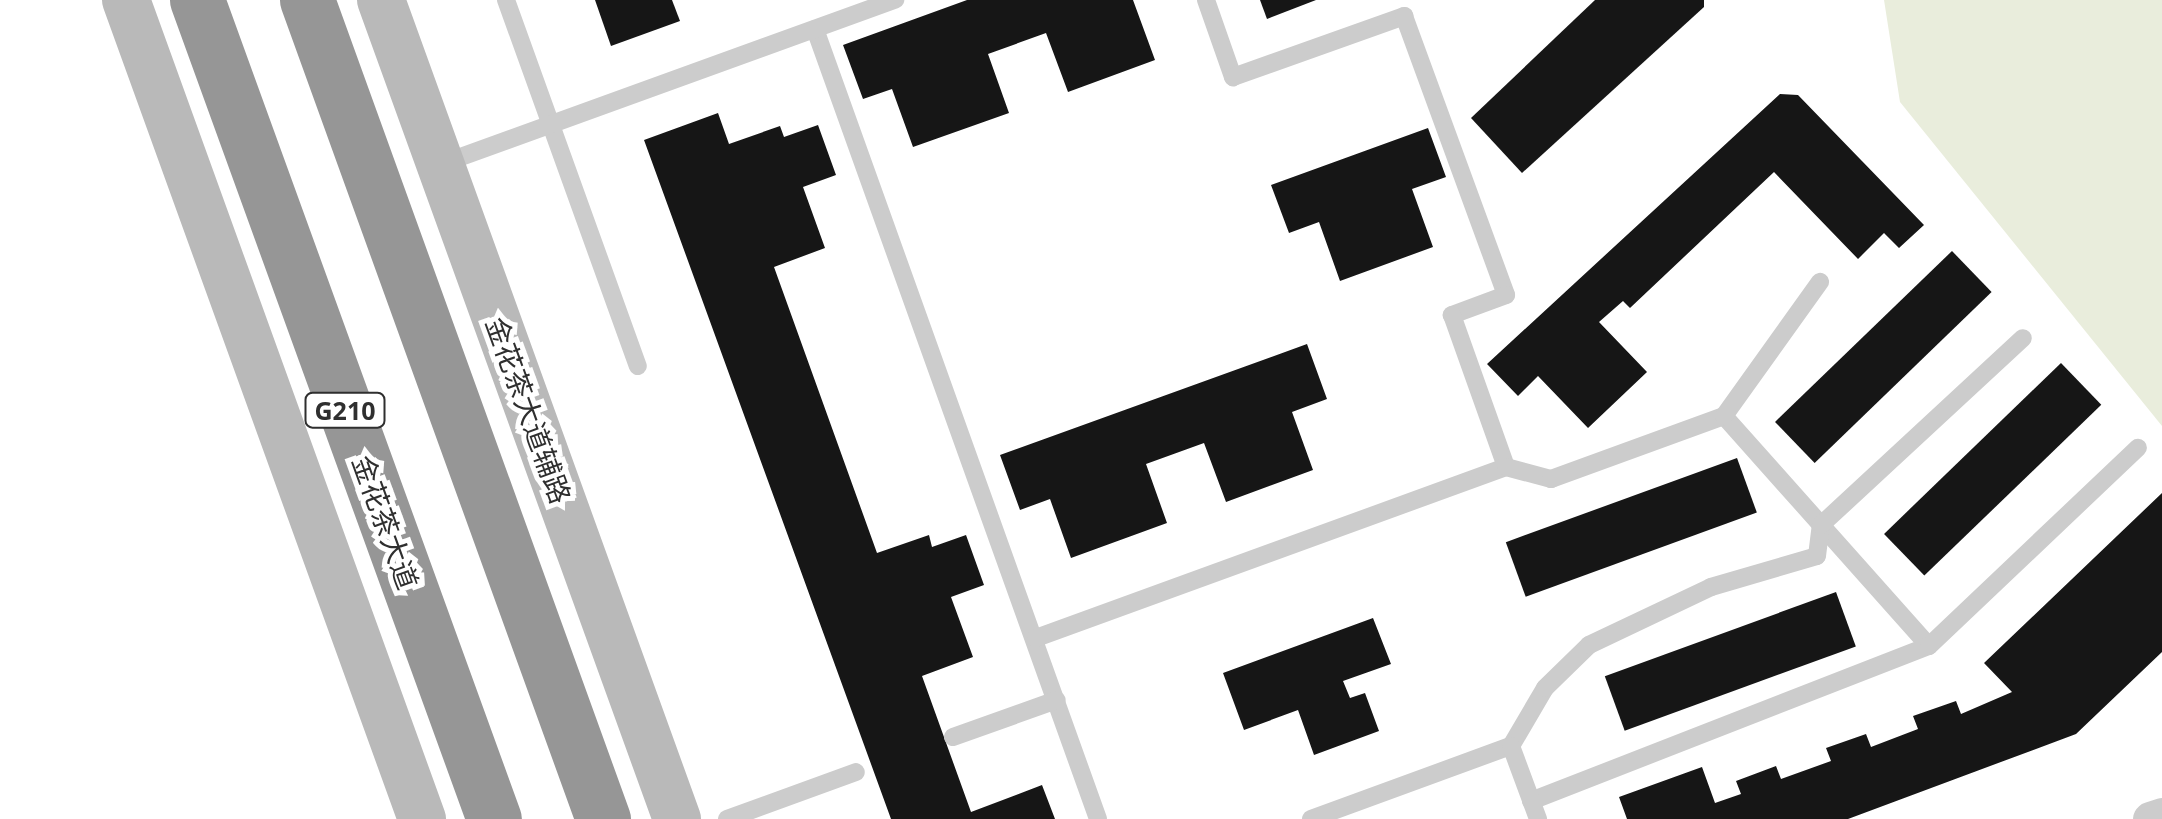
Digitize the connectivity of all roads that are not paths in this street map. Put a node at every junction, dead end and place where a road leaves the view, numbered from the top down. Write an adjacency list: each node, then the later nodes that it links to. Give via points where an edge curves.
1 (126, 0): 26 (street)
2 (197, 0): 27 (highway, 金花茶大道 / G210)
3 (307, 0): 28 (highway)
4 (380, 0): 10 (street, 金花茶大道辅路)
5 (506, 0): 9 (lane)
6 (895, 0): 8 (lane)
7 (1206, 0): 16 (lane, via 1234,77 1404,16 1506,295 1452,315)
8 (815, 29): 9 (lane); 18 (lane)
9 (550, 124): 10 (lane); 13 (lane)
10 (440, 164): 29 (street, 金花茶大道辅路)
11 (1820, 282): 14 (lane)
12 (2023, 338): 17 (lane)
13 (638, 366)
14 (1724, 416): 16 (lane, via 1551,478); 17 (lane)
15 (2138, 448): 19 (lane)
16 (1506, 468): 18 (lane)
17 (1821, 525): 19 (lane); 22 (lane, via 1817,556 1711,587 1588,645 1545,688)
18 (1036, 638): 20 (lane)
19 (1929, 646): 24 (lane)
20 (1057, 700): 21 (lane); 31 (lane)
21 (953, 738)
22 (1511, 746): 24 (lane); 32 (lane)
23 (856, 772): 30 (lane)
24 (1534, 810)
25 (2162, 815): 33 (street)
26 (422, 819)
27 (494, 819)
28 (603, 819)
29 (677, 819)
30 (727, 819)
31 (1098, 819)
32 (1311, 819)
33 (2150, 819)

